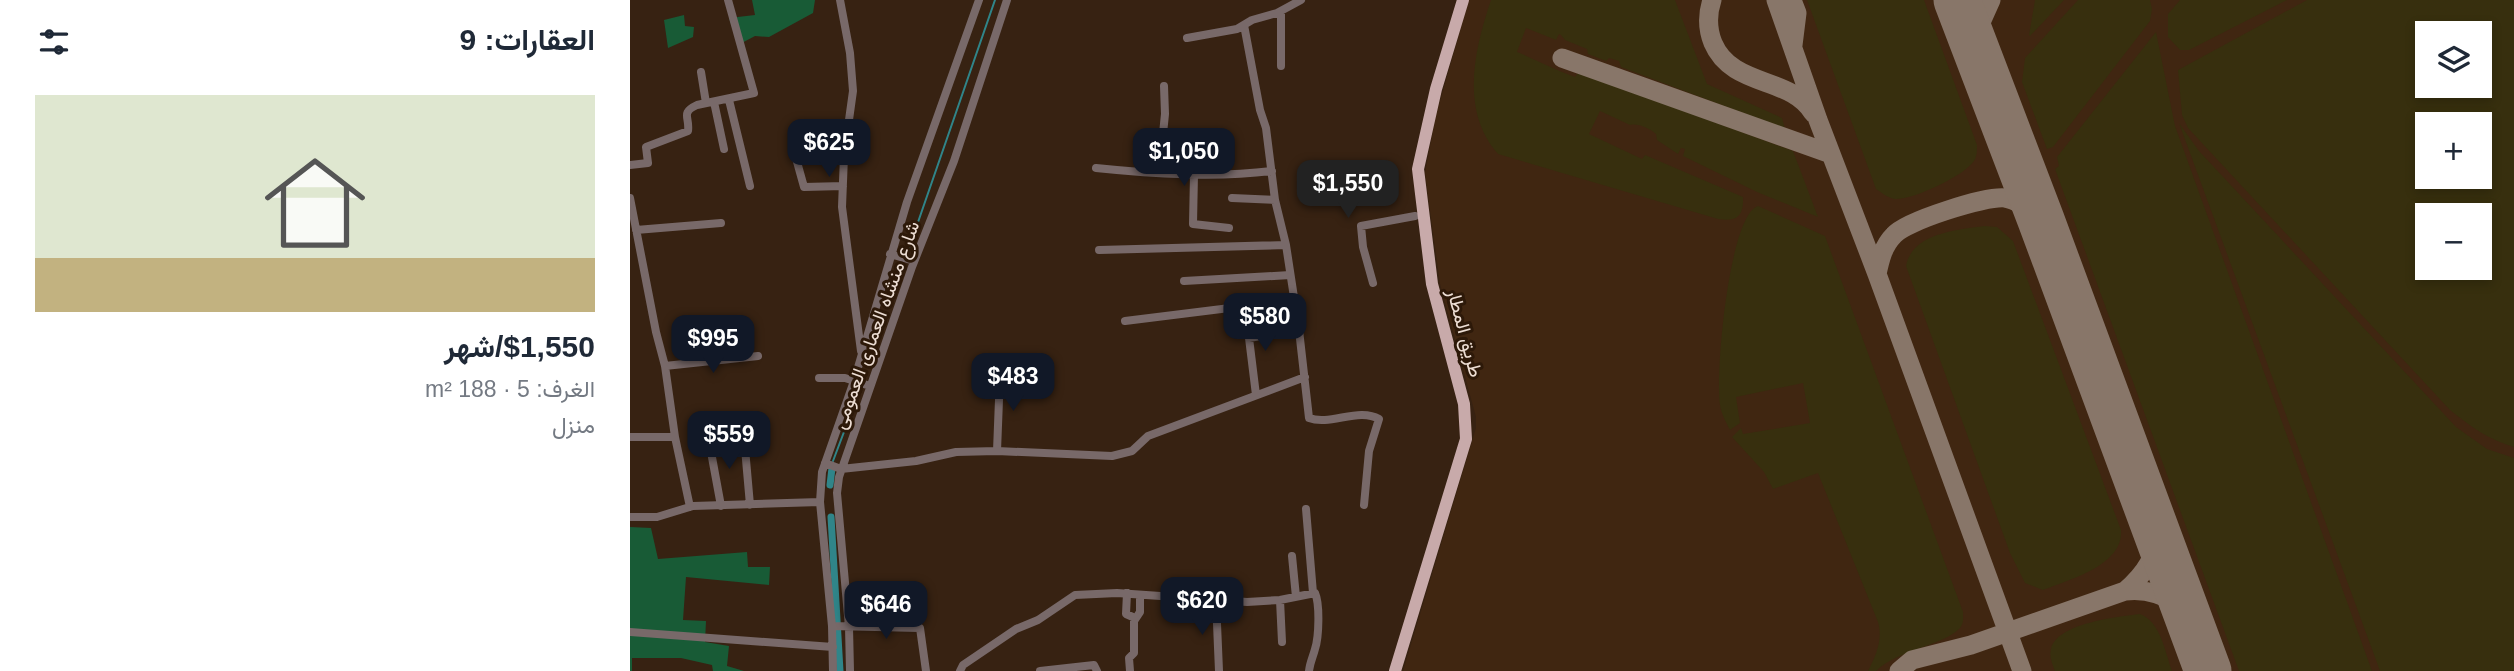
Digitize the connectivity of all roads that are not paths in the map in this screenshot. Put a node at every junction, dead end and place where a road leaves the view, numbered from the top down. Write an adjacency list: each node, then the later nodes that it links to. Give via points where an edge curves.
1 (728, 0): 14 (street, via 754,93)
2 (840, 0): 24 (street, via 853,91)
3 (979, 0): 34 (street, شارع منشاه العمارى العمومى)
4 (1007, 0): 35 (street, شارع منشاه العمارى العمومى, via 954,161)
5 (1301, 0): 8 (street)
6 (1454, 0): 28 (main road, طريق المطار, via 1411,159)
7 (1463, 0): 92 (main road, طريق المطار, via 1418,169 1432,284 1464,404 1466,439)
8 (1281, 12): 9 (street); 11 (street)
9 (1244, 25): 10 (street); 20 (street)
10 (1187, 38)
11 (1281, 66)
12 (701, 72): 15 (street)
13 (1164, 86): 21 (street)
14 (729, 100): 15 (street); 23 (street)
15 (710, 103): 16 (street); 18 (street, via 687,110 688,131 646,146 648,163)
16 (724, 149)
17 (794, 151): 24 (street, via 804,187)
18 (630, 165)
19 (1096, 168): 21 (street)
20 (1272, 172): 22 (street); 27 (street)
21 (1159, 173): 22 (street)
22 (1194, 173): 30 (street, via 1193,224)
23 (750, 186)
24 (843, 186): 43 (street)
25 (630, 198): 31 (street)
26 (1232, 198): 27 (street)
27 (1275, 200): 32 (street)
28 (1415, 216): 38 (street, via 1361,226); 91 (main road, طريق المطار, via 1427,297 1456,408 1458,435)
29 (721, 223): 31 (street)
30 (1229, 228)
31 (636, 230): 44 (street)
32 (1286, 246): 33 (street); 36 (street)
33 (1099, 250)
34 (890, 254): 35 (street); 43 (street, شارع منشاه العمارى العمومى)
35 (914, 261): 49 (street, شارع منشاه العمارى العمومى)
36 (1290, 275): 37 (street); 39 (street)
37 (1184, 281)
38 (1373, 283)
39 (1295, 300): 40 (street); 41 (street)
40 (1125, 321)
41 (1299, 330): 46 (street); 50 (street, via 1249,337)
42 (758, 355): 44 (street)
43 (862, 355): 48 (street, شارع منشاه العمارى العمومى)
44 (665, 366): 52 (street)
45 (1000, 374): 55 (street)
46 (1305, 377): 50 (street); 62 (street, via 1310,419 1362,415 1379,419 1369,451)
47 (819, 378): 48 (street)
48 (854, 381): 49 (street); 56 (street, شارع منشاه العمارى العمومى)
49 (870, 386): 57 (street, شارع منشاه العمارى العمومى)
50 (1256, 395): 55 (street, via 1148,436 1122,454 1100,457)
51 (630, 437): 52 (street)
52 (675, 437): 63 (street)
53 (744, 437): 61 (street)
54 (709, 441): 64 (street)
55 (997, 451): 57 (street, via 956,452)
56 (825, 463): 57 (street); 58 (street, شارع منشاه العمارى العمومى)
57 (841, 469): 59 (street, شارع منشاه العمارى العمومى)
58 (820, 492): 59 (street); 60 (street, شارع منشاه العمارى العمومى)
59 (837, 493): 66 (street, شارع منشاه العمارى العمومى)
60 (820, 502): 61 (street); 67 (street, شارع منشاه العمارى العمومى)
61 (750, 505): 64 (street)
62 (1364, 505)
63 (690, 506): 64 (street); 68 (street, via 657,517)
64 (721, 506)
65 (1306, 509): 71 (street)
66 (839, 513): 67 (street); 78 (street, شارع منشاه العمارى العمومى)
67 (821, 515): 77 (street, شارع منشاه العمارى العمومى)
68 (630, 517)
69 (1292, 556): 73 (street)
70 (1127, 593): 72 (street); 76 (street, via 1126,614); 85 (street, via 1073,596 1016,629)
71 (1313, 593): 73 (street); 90 (street, via 1317,594 1318,615)
72 (1140, 594): 74 (street); 76 (street, via 1140,612)
73 (1296, 597): 75 (street)
74 (1216, 600): 75 (street); 89 (street, via 1212,643)
75 (1280, 600): 80 (street)
76 (1135, 618): 88 (street)
77 (832, 626): 78 (street); 81 (street, شارع منشاه العمارى العمومى)
78 (849, 627): 83 (street, شارع منشاه العمارى العمومى); 84 (street, via 920,628)
79 (630, 632): 81 (street)
80 (1282, 642)
81 (832, 647): 82 (street, شارع منشاه العمارى العمومى)
82 (833, 671)
83 (850, 671)
84 (926, 671)
85 (960, 671)
86 (1040, 671): 87 (street, via 1094,665)
87 (1097, 671)
88 (1130, 671)
89 (1219, 671)
90 (1309, 671)
91 (1387, 671)
92 (1395, 671)

